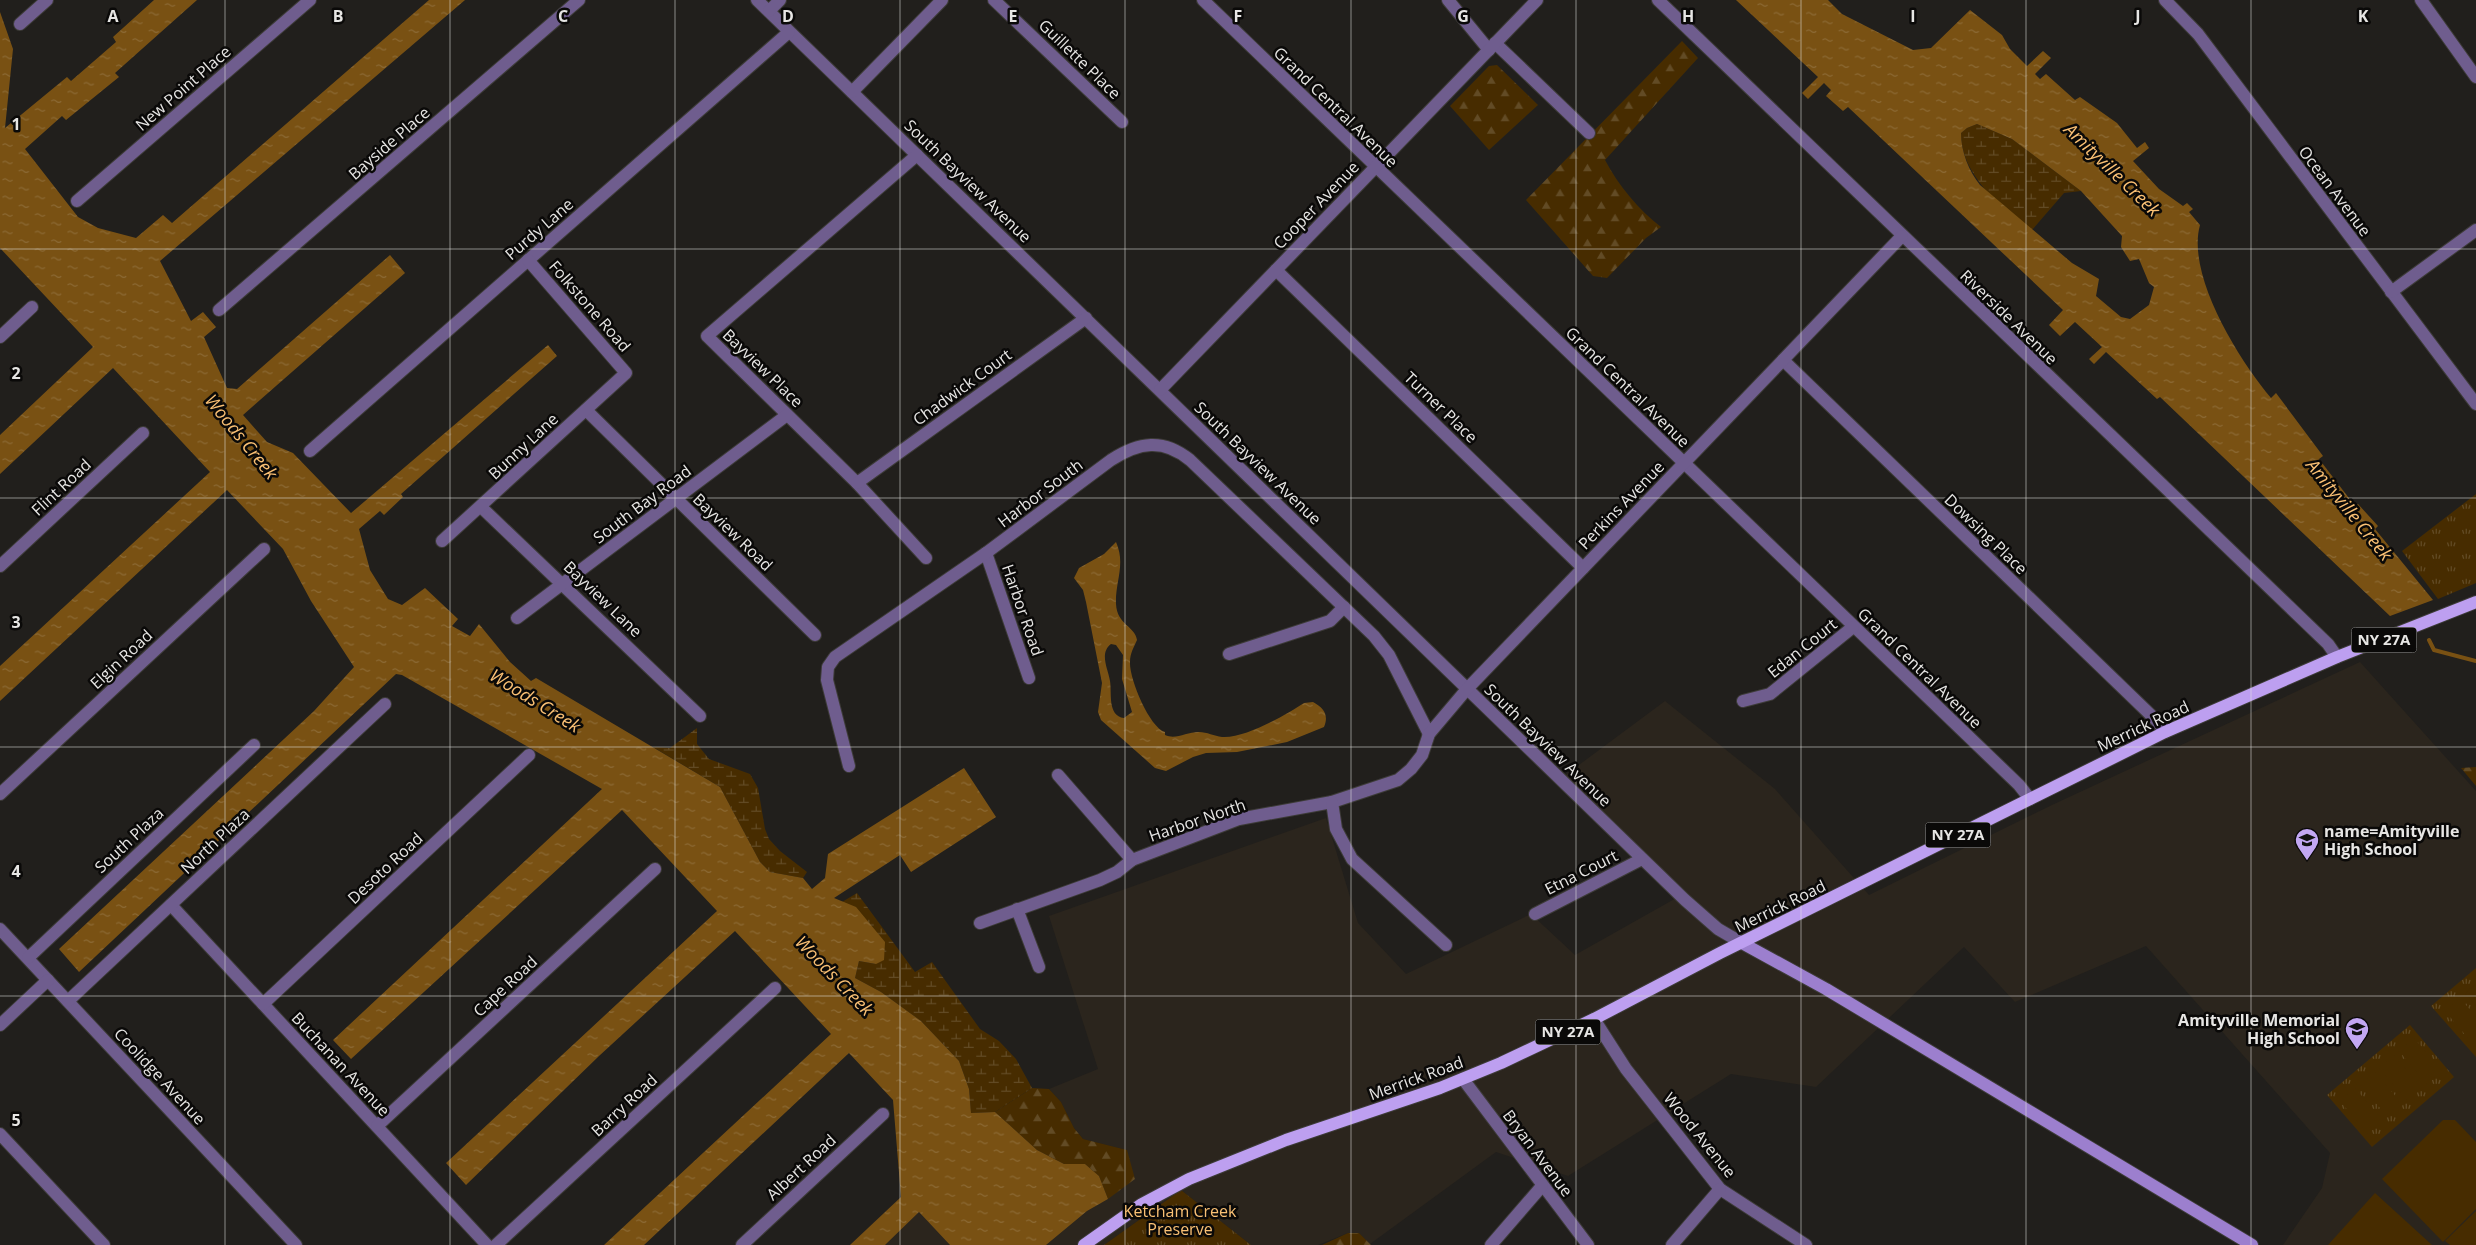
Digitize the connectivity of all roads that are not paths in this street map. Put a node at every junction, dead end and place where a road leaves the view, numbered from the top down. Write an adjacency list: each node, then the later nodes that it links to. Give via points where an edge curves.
1 (46, 0): 15 (street)
2 (310, 0): 24 (street, New Point Place)
3 (579, 0): 31 (street, Bayside Place)
4 (757, 0): 14 (street, South Bayview Avenue)
5 (780, 0): 14 (street)
6 (942, 0): 19 (street)
7 (994, 0): 20 (street, Guillette Place)
8 (1203, 0): 23 (street, Grand Central Avenue)
9 (1448, 0): 17 (street)
10 (1537, 0): 17 (street, Cooper Avenue)
11 (1658, 0): 26 (street, Riverside Avenue)
12 (2165, 0): 29 (street, Ocean Avenue, via 2198,34)
13 (2422, 0): 18 (street)
14 (769, 12): 16 (street, South Bayview Avenue)
15 (20, 24)
16 (789, 32): 19 (street, South Bayview Avenue); 27 (street, Purdy Lane)
17 (1492, 47): 21 (street); 23 (street, Cooper Avenue)
18 (2476, 77)
19 (852, 92): 22 (street, South Bayview Avenue)
20 (1122, 122)
21 (1590, 133)
22 (917, 155): 32 (street, South Bayview Avenue); 39 (street, Bayview Place, via 707,336)
23 (1375, 167): 28 (street, Cooper Avenue); 42 (street, Grand Central Avenue)
24 (77, 201)
25 (2476, 230): 29 (street)
26 (1902, 236): 34 (street, Perkins Avenue); 59 (street, Riverside Avenue, via 2328,644)
27 (528, 260): 35 (street, Folkstone Road); 41 (street, Purdy Lane)
28 (1276, 270): 36 (street, Cooper Avenue); 51 (street, Turner Place)
29 (2391, 292): 37 (street, Ocean Avenue)
30 (32, 308): 33 (street)
31 (220, 310)
32 (1086, 318): 36 (street, South Bayview Avenue); 43 (street, Chadwick Court)
33 (0, 337)
34 (1783, 360): 42 (street, Perkins Avenue); 65 (street, Dowsing Place)
35 (626, 373): 38 (street, Bunny Lane)
36 (1160, 390): 61 (street, South Bayview Avenue)
37 (2476, 404)
38 (586, 410): 44 (street, Bayview Road); 45 (street, Bunny Lane)
39 (787, 414): 43 (street, Bayview Place); 44 (street, South Bay Road)
40 (144, 433): 50 (street, Flint Road)
41 (310, 451)
42 (1684, 463): 51 (street, Perkins Avenue); 56 (street, Grand Central Avenue)
43 (857, 483): 49 (street, Bayview Place)
44 (676, 499): 52 (street, South Bay Road); 57 (street, Bayview Road)
45 (481, 507): 46 (street, Bunny Lane); 52 (street, Bayview Lane)
46 (442, 541)
47 (264, 549): 71 (street, Elgin Road)
48 (986, 553): 54 (street, Harbor South, via 1126,450 1157,445 1176,449 1190,460); 60 (street, Harbor Road); 69 (street, Harbor South, via 835,657 828,668 827,680)
49 (926, 558)
50 (0, 566)
51 (1583, 568): 61 (street, Perkins Avenue)
52 (564, 584): 55 (street, South Bay Road); 64 (street, Bayview Lane)
53 (2476, 602): 59 (main road, Merrick Road / NY 27A)
54 (1344, 607): 58 (street, via 1330,621); 66 (street, Harbor South, via 1374,636 1388,655)
55 (517, 618)
56 (1853, 627): 62 (street, Edan Court, via 1770,694); 72 (street, Grand Central Avenue)
57 (815, 635)
58 (1229, 654)
59 (2337, 658): 65 (main road, Merrick Road / NY 27A)
60 (1029, 678)
61 (1467, 689): 66 (street, Harbor North); 74 (street, South Bayview Avenue)
62 (1743, 701)
63 (385, 704): 77 (street, North Plaza)
64 (700, 716)
65 (2165, 732): 72 (main road, Merrick Road / NY 27A)
66 (1429, 734): 73 (street, Harbor North, via 1422,755 1398,780)
67 (254, 745): 84 (street, South Plaza)
68 (529, 755): 89 (street, Desoto Road)
69 (849, 766)
70 (1058, 775): 75 (street)
71 (0, 794)
72 (2030, 799): 82 (main road, Merrick Road / NY 27A)
73 (1332, 802): 75 (street, Harbor North, via 1239,820); 83 (street, via 1336,829 1352,860)
74 (1642, 859): 79 (street, Etna Court); 82 (street, South Bayview Avenue, via 1717,928)
75 (1132, 860): 78 (street, Harbor North, via 1100,880)
76 (656, 869): 94 (street, Cape Road)
77 (171, 905): 88 (street, North Plaza); 89 (street, Buchanan Avenue)
78 (1017, 909): 80 (street, Harbor North); 85 (street)
79 (1535, 914)
80 (980, 923)
81 (0, 929): 84 (street, Coolidge Avenue)
82 (1742, 943): 90 (main road, Merrick Road / NY 27A); 108 (main road)
83 (1446, 946)
84 (28, 958): 86 (street, Coolidge Avenue)
85 (1040, 967)
86 (48, 980): 88 (street, Coolidge Avenue); 91 (street)
87 (774, 988): 101 (street, Barry Road)
88 (68, 1001): 99 (street, Coolidge Avenue)
89 (263, 1004): 94 (street, Buchanan Avenue)
90 (1594, 1019): 92 (main road, Merrick Road / NY 27A); 97 (street, Wood Avenue, via 1626,1069)
91 (0, 1025)
92 (1463, 1079): 96 (street, Bryan Avenue); 103 (main road, Merrick Road, via 1224,1164 1142,1204)
93 (883, 1114): 102 (street, Albert Road)
94 (376, 1126): 100 (street, Buchanan Avenue)
95 (0, 1134): 98 (street)
96 (1542, 1186): 104 (street); 105 (street, Bryan Avenue)
97 (1720, 1189): 106 (street); 107 (street, Wood Avenue)
98 (104, 1245)
99 (296, 1245)
100 (487, 1245)
101 (496, 1245)
102 (742, 1245)
103 (1084, 1245)
104 (1491, 1245)
105 (1588, 1245)
106 (1672, 1245)
107 (1806, 1245)
108 (2252, 1245)

